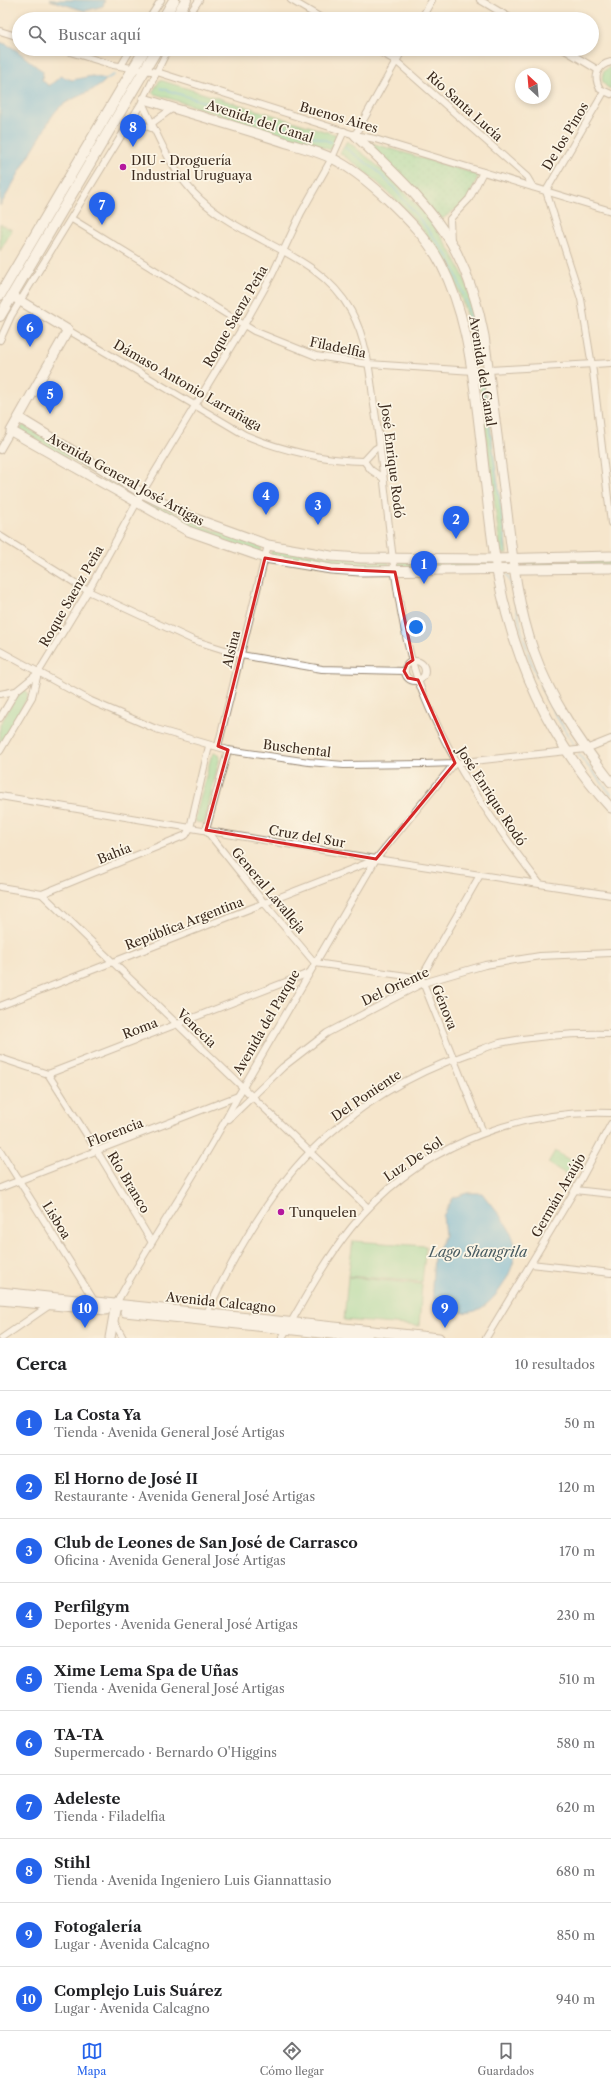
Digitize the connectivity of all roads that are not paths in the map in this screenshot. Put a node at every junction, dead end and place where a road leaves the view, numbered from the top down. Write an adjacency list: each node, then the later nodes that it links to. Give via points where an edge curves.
1 (161, 0): 8 (street)
2 (174, 0): 9 (main road)
3 (186, 0): 10 (main road)
4 (199, 0): 11 (street)
5 (291, 0): 12 (street)
6 (432, 0): 13 (street)
7 (480, 0): 14 (street)
8 (153, 12)
9 (167, 12)
10 (179, 12)
11 (191, 12)
12 (312, 12)
13 (425, 12)
14 (500, 12)
15 (0, 31): 16 (street)
16 (12, 34)
17 (83, 56): 27 (street, Buenos Aires)
18 (127, 56): 27 (street)
19 (141, 56): 28 (main road)
20 (153, 56): 29 (main road)
21 (165, 56): 31 (street)
22 (387, 56): 25 (street, Río Santa Lucía)
23 (399, 56): 25 (street)
24 (575, 56): 30 (street)
25 (396, 61): 39 (street); 42 (street, Río Santa Lucía, via 526,177)
26 (611, 62): 30 (street)
27 (121, 66): 28 (street, Buenos Aires)
28 (134, 67): 29 (street, Buenos Aires); 48 (main road)
29 (145, 69): 31 (street, Buenos Aires); 49 (main road)
30 (598, 70): 32 (street, via 596,80)
31 (157, 72): 34 (street); 38 (street, Buenos Aires)
32 (604, 92): 33 (street); 43 (street, De los Pinos)
33 (611, 94)
34 (143, 100): 35 (street, Avenida del Canal); 36 (street); 37 (street, José Enrique Rodó)
35 (173, 108): 37 (street); 40 (street, Avenida del Canal, via 237,126)
36 (127, 126): 37 (street); 45 (street)
37 (153, 126): 47 (street, José Enrique Rodó, via 181,176 201,201 234,224)
38 (344, 131): 39 (street, Buenos Aires); 40 (street, Roque Saenz Peña)
39 (355, 135): 41 (street, Buenos Aires); 46 (street, Avenida del Canal, via 412,193)
40 (332, 158): 47 (street, Roque Saenz Peña); 59 (street, Avenida del Canal, via 361,176 396,208 425,240 440,262 459,307)
41 (483, 172): 42 (street, Buenos Aires); 46 (street, via 469,199 450,219)
42 (532, 187): 43 (street, Buenos Aires)
43 (546, 191): 44 (street, Buenos Aires); 57 (street, via 581,299)
44 (611, 211)
45 (72, 220): 50 (street); 52 (street, Filadelfia)
46 (451, 243): 58 (street, Avenida del Canal, via 480,314)
47 (283, 251): 52 (street, Roque Saenz Peña); 56 (street, José Enrique Rodó, via 317,271 339,294 351,311 359,330)
48 (0, 295)
49 (12, 296): 50 (street, Dámaso Antonio Larrañaga); 51 (main road)
50 (21, 302): 53 (street, Dámaso Antonio Larrañaga); 54 (street)
51 (0, 316)
52 (244, 325): 56 (street, Filadelfia, via 283,344 316,356); 60 (street, Roque Saenz Peña)
53 (68, 330): 60 (street, Dámaso Antonio Larrañaga); 61 (street)
54 (0, 340)
55 (611, 363): 57 (street, Filadelfia)
56 (368, 364): 59 (street, Filadelfia); 63 (street, José Enrique Rodó)
57 (592, 365): 58 (street, Filadelfia); 69 (street)
58 (489, 370): 59 (street, Filadelfia); 74 (street, Avenida del Canal)
59 (473, 371): 76 (street, Avenida del Canal)
60 (195, 406): 65 (street, Dámaso Antonio Larrañaga, via 264,443 351,461); 67 (street, Roque Saenz Peña)
61 (19, 418): 62 (street); 67 (street, Avenida General José Artigas)
62 (11, 430): 64 (street); 68 (street, Avenida General José Artigas)
63 (380, 446): 65 (street); 66 (street, José Enrique Rodó)
64 (0, 450)
65 (364, 460): 66 (street, via 371,470)
66 (383, 478): 75 (street, José Enrique Rodó)
67 (142, 493): 68 (street, Roque Saenz Peña); 71 (street, Avenida General José Artigas, via 196,519)
68 (137, 503): 73 (street, Avenida General José Artigas, via 188,532); 81 (street, Roque Saenz Peña)
69 (611, 523)
70 (0, 536): 81 (street)
71 (268, 545): 73 (street, Alsina); 75 (street, Avenida General José Artigas, via 331,556)
72 (611, 556): 74 (street, Avenida General José Artigas)
73 (265, 558): 80 (street, Avenida General José Artigas, via 331,569); 83 (street, Alsina)
74 (513, 558): 76 (street, Avenida General José Artigas); 79 (street, Avenida del Canal)
75 (394, 559): 76 (street, Avenida General José Artigas); 80 (street, José Enrique Rodó)
76 (496, 559): 78 (street, Avenida del Canal)
77 (611, 568): 79 (street, Avenida General José Artigas)
78 (497, 570): 79 (street, Avenida General José Artigas); 80 (street, Avenida General José Artigas); 97 (street, Avenida del Canal, via 520,659 531,686)
79 (514, 570): 94 (street, Avenida del Canal, via 525,624 535,653 559,707)
80 (394, 572): 84 (street, José Enrique Rodó)
81 (88, 591): 83 (street, via 193,640); 86 (street, Roque Saenz Peña)
82 (0, 651): 86 (street, Buschental)
83 (241, 655): 85 (street, via 322,669); 93 (street, Alsina)
84 (413, 660): 85 (street, via 407,664); 87 (street, José Enrique Rodó); 87 (street, via 420,662 425,668 424,675)
85 (404, 671): 87 (street, via 408,678)
86 (38, 673): 88 (street, Roque Saenz Peña); 92 (street, Buschental, via 91,701 156,729); 96 (street, Roque Saenz Peña, via 32,697)
87 (418, 680): 98 (street, José Enrique Rodó)
88 (16, 691): 89 (street); 90 (street, Roque Saenz Peña)
89 (0, 694)
90 (0, 718)
91 (611, 739): 94 (street, Buschental)
92 (209, 746): 93 (street, Buschental); 102 (street)
93 (218, 746): 95 (street, Buschental)
94 (586, 749): 97 (street, Buschental); 99 (street, Avenida del Canal)
95 (228, 750): 98 (street, Buschental, via 344,765); 103 (street)
96 (0, 751)
97 (566, 751): 98 (street, Buschental); 101 (street, Avenida del Canal)
98 (456, 763): 104 (street, Avenida del Parque); 106 (street, José Enrique Rodó, via 493,823)
99 (611, 782)
100 (0, 796): 102 (street, Cruz del Sur)
101 (611, 808)
102 (190, 828): 103 (street, Cruz del Sur); 108 (street, Bahía, via 181,838)
103 (206, 830): 104 (street, Cruz del Sur); 110 (street, General Lavalleja)
104 (376, 859): 105 (street, Cruz del Sur); 110 (street, República Argentina); 113 (street, Avenida del Parque)
105 (480, 875): 106 (street, Cruz del Sur); 115 (street, Génova)
106 (539, 883): 109 (street, Cruz del Sur)
107 (0, 887): 108 (street)
108 (42, 894): 112 (street, Venecia)
109 (611, 896)
110 (265, 904): 112 (street, República Argentina); 113 (street, General Lavalleja)
111 (611, 953): 115 (street, Del Oriente, via 540,956 485,965)
112 (114, 963): 116 (street, República Argentina); 117 (street, Venecia)
113 (315, 963): 114 (street, Avenida del Parque); 115 (street)
114 (309, 973): 117 (street, Roma); 122 (street, Avenida del Parque)
115 (422, 980): 120 (street, Génova); 124 (street, Del Oriente, via 327,1033 283,1067)
116 (0, 1006)
117 (178, 1025): 121 (street, Roma); 122 (street, Venecia)
118 (611, 1034): 120 (street, Del Poniente, via 585,1033 499,1043)
119 (0, 1058): 121 (street)
120 (455, 1059): 128 (street, Génova); 131 (street, Del Poniente, via 417,1074 378,1098 342,1122)
121 (48, 1074): 130 (street, Río Branco)
122 (243, 1088): 123 (street, Avenida del Parque); 124 (street, Venecia)
123 (238, 1096): 126 (street, Avenida del Parque); 130 (street, Florencia)
124 (252, 1096): 126 (street, Del Oriente); 131 (street, Venecia)
125 (611, 1113): 128 (street, Luz De Sol, via 556,1115)
126 (224, 1123): 137 (street, Avenida del Parque)
127 (611, 1124): 134 (street, Germán Araújo)
128 (483, 1132): 136 (street, Luz De Sol, via 420,1165 397,1181)
129 (0, 1150): 132 (street, Lisboa)
130 (97, 1151): 132 (street, Florencia); 137 (street, Río Branco)
131 (309, 1153): 136 (street, Venecia); 145 (street, Del Poniente, via 278,1191 245,1240)
132 (20, 1181): 133 (street, Florencia); 142 (street, Lisboa)
133 (0, 1188)
134 (575, 1190): 135 (street); 138 (street, Germán Araújo)
135 (611, 1194)
136 (368, 1208): 146 (street, Luz De Sol, via 331,1255)
137 (151, 1241): 144 (street, Avenida del Parque)
138 (531, 1264): 139 (street); 153 (street, Germán Araújo)
139 (611, 1273)
140 (0, 1292): 142 (street, Avenida Calcagno)
141 (0, 1300): 143 (street, Avenida Calcagno)
142 (95, 1302): 144 (street, Avenida Calcagno)
143 (50, 1305): 144 (street, Avenida Calcagno); 147 (street)
144 (114, 1312): 145 (street, Avenida Calcagno); 148 (street, Avenida del Parque); 149 (street)
145 (205, 1317): 146 (street, Avenida Calcagno)
146 (289, 1326): 150 (street, Luz De Sol); 151 (street, Avenida Calcagno); 152 (street, Avenida Calcagno)
147 (2, 1338)
148 (110, 1338)
149 (123, 1338)
150 (282, 1338)
151 (368, 1338)
152 (439, 1338)
153 (486, 1338)

